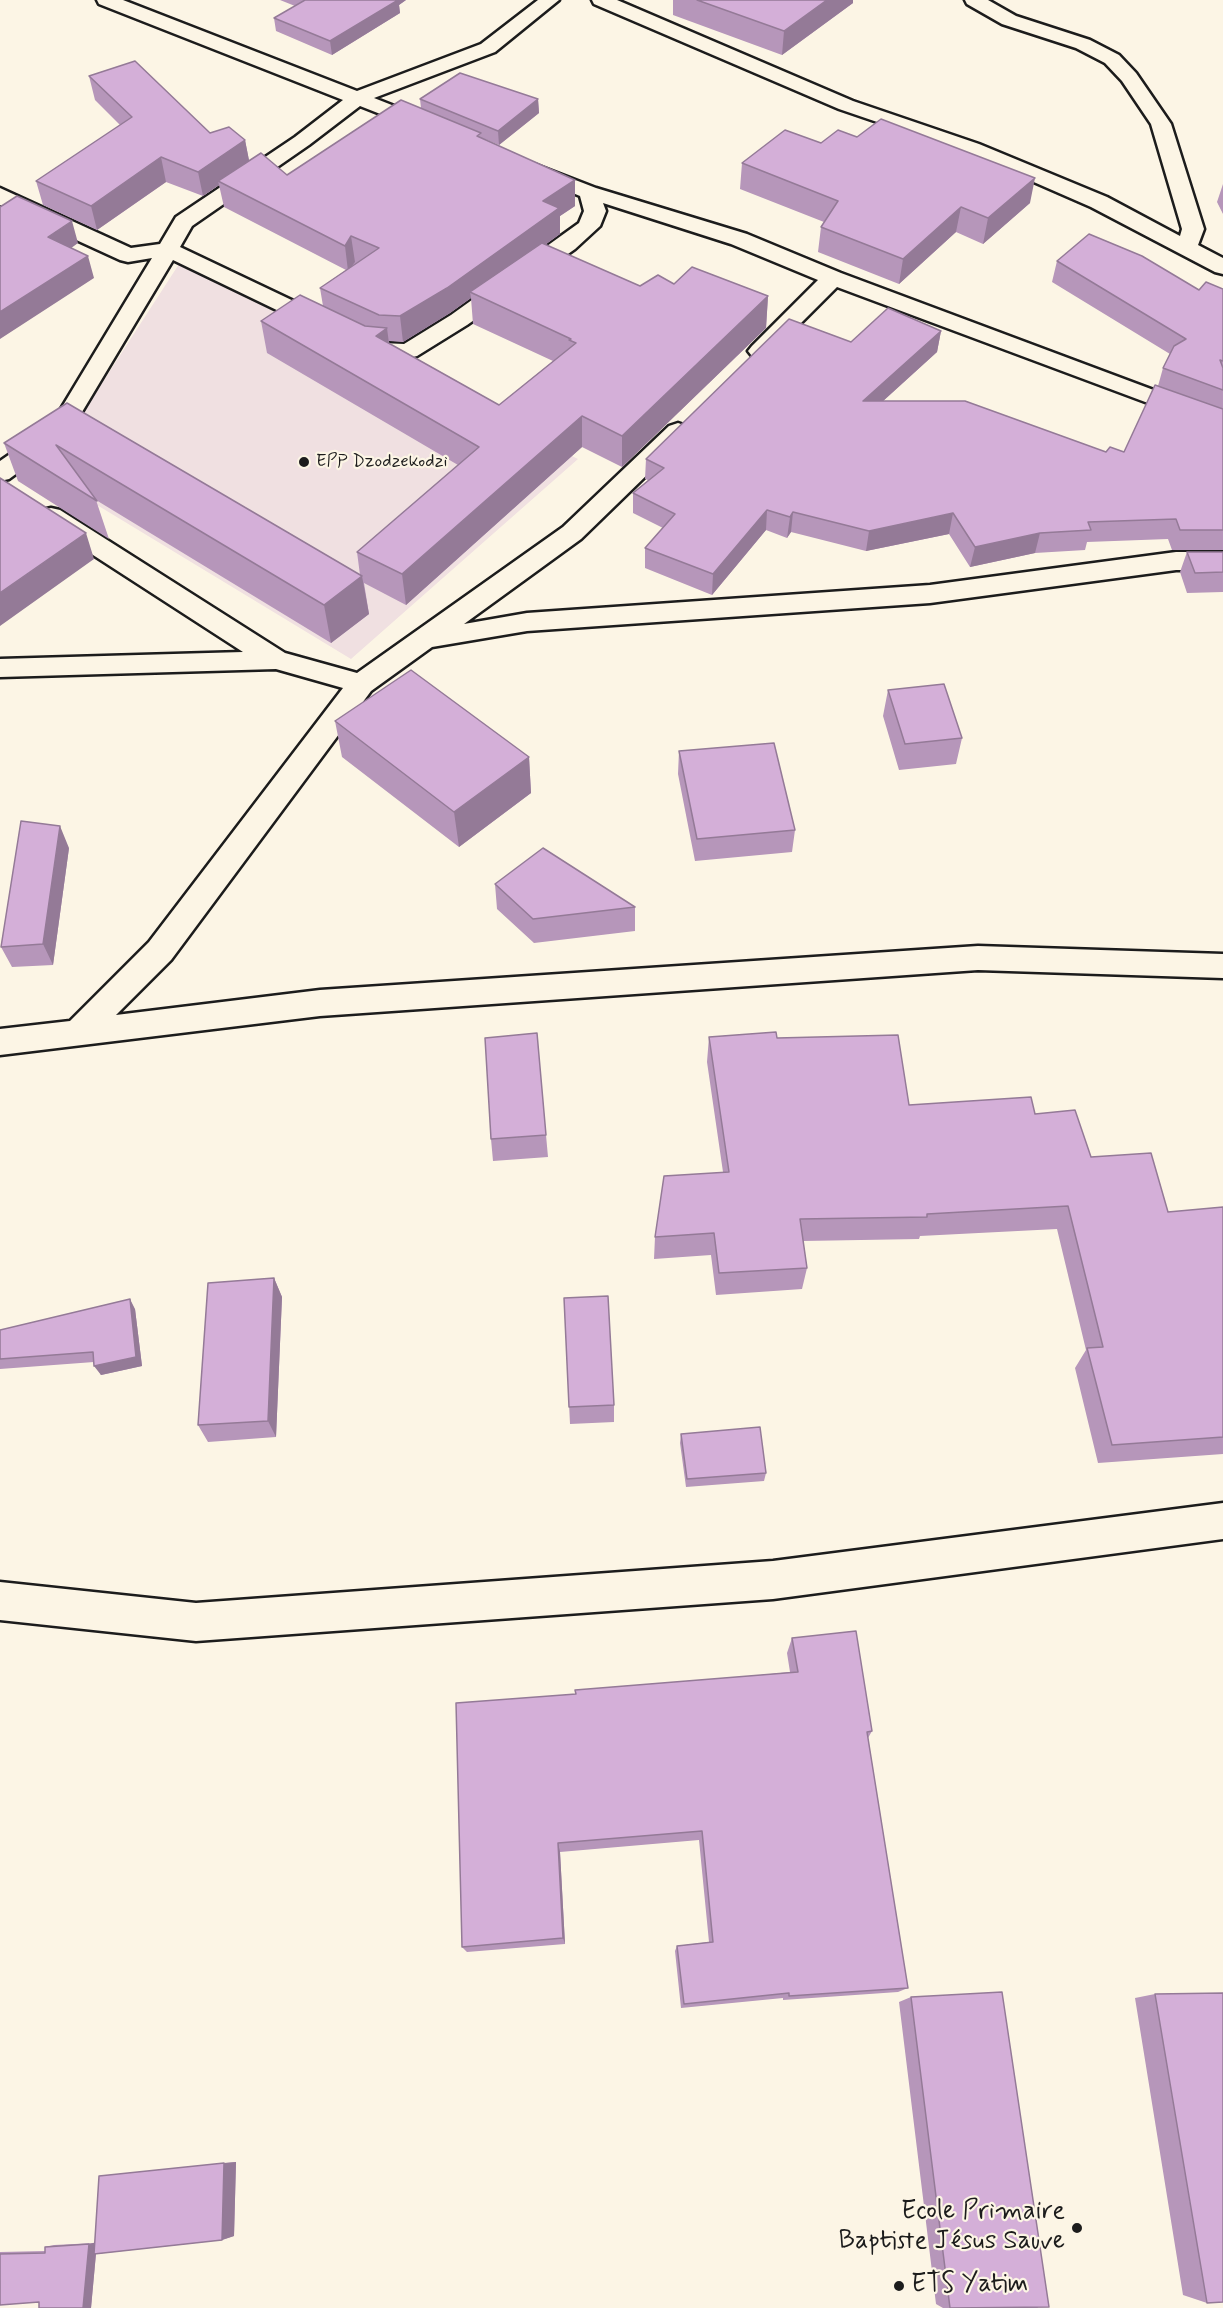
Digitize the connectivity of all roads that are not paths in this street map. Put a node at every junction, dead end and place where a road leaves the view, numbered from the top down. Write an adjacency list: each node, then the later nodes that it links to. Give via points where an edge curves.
1 (106, 0): 5 (street)
2 (550, 0): 5 (street, via 488,48)
3 (601, 0): 10 (street, via 846,105 1004,162 1099,202)
4 (974, 0): 10 (street, via 1009,20 1083,44 1112,59 1129,76 1161,124 1193,229)
5 (359, 98): 6 (street); 11 (street, via 184,222)
6 (447, 134)
7 (512, 161): 8 (street)
8 (589, 192): 11 (street, via 595,211 589,226 475,309 409,351 378,350); 13 (street, via 739,239)
9 (0, 194): 11 (street, via 128,255)
10 (1187, 246): 12 (street)
11 (168, 249): 17 (street, via 65,422)
12 (1223, 267)
13 (833, 278): 14 (street); 16 (street)
14 (742, 368)
15 (692, 417): 19 (street, via 572,533)
16 (1223, 424)
17 (10, 487): 20 (street)
18 (1223, 561): 19 (street, via 1176,561 930,594 527,622)
19 (426, 639): 22 (street)
20 (276, 660): 21 (street); 22 (street)
21 (0, 668)
22 (362, 684): 24 (street, via 160,951)
23 (1223, 966): 24 (street, via 978,958 320,1003)
24 (79, 1032): 25 (street)
25 (0, 1042)
26 (1223, 1521): 27 (street, via 773,1581 196,1622)
27 (0, 1601)

